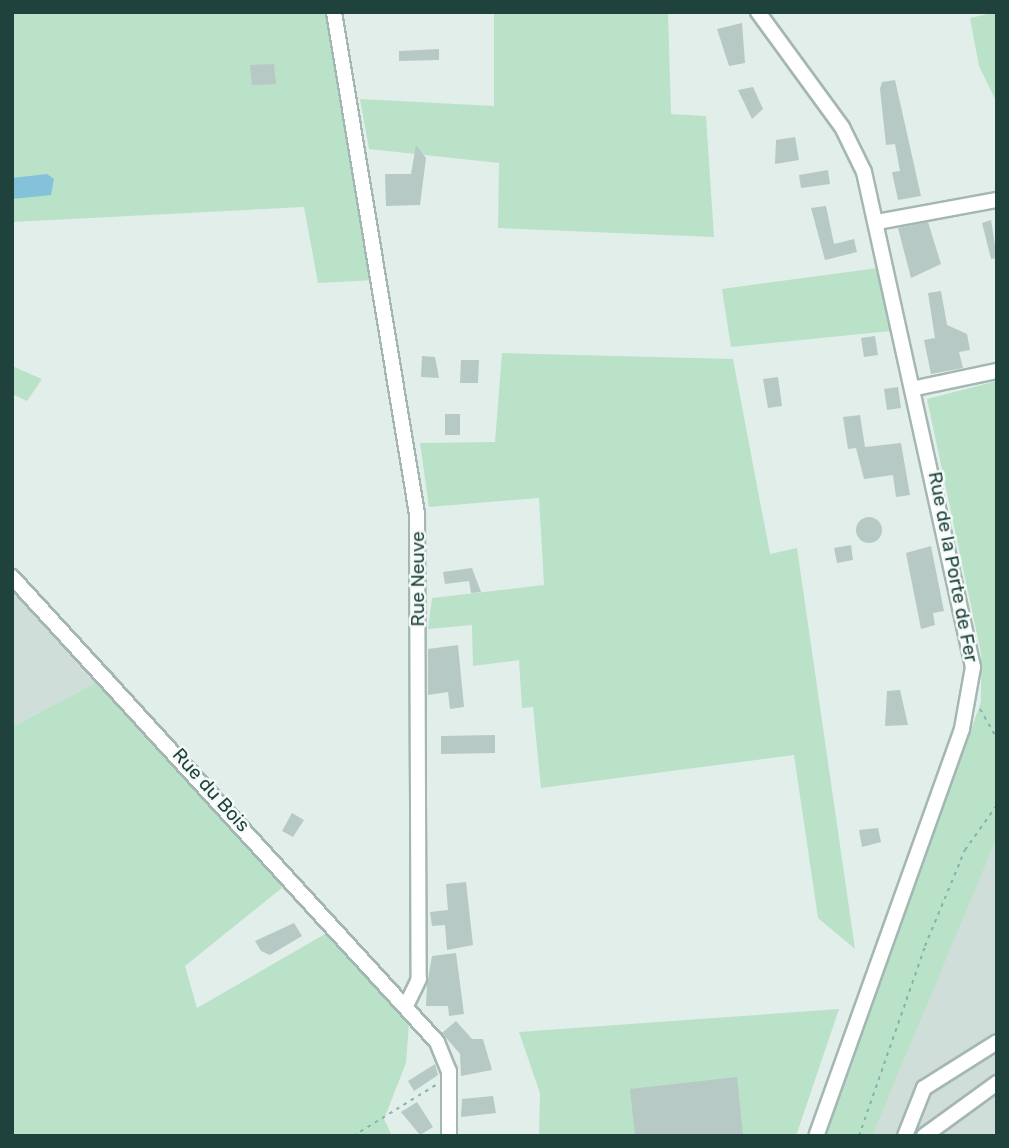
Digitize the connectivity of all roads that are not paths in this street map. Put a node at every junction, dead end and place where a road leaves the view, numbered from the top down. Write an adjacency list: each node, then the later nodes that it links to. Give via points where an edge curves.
1 (334, 12): 8 (street, Rue Neuve, via 417,513 419,964 418,987)
2 (758, 12): 4 (street, Rue de la Porte de Fer, via 853,145)
3 (997, 200): 4 (street)
4 (877, 222): 6 (street, Rue de la Porte de Fer)
5 (997, 372): 6 (street)
6 (916, 388): 12 (street, Rue de la Porte de Fer, via 971,648 972,695)
7 (12, 577): 8 (street, Rue du Bois)
8 (406, 1006): 11 (street, via 442,1049 449,1078)
9 (997, 1042): 13 (street, via 925,1088)
10 (997, 1083): 14 (street)
11 (449, 1134)
12 (816, 1136)
13 (905, 1136)
14 (924, 1136)

